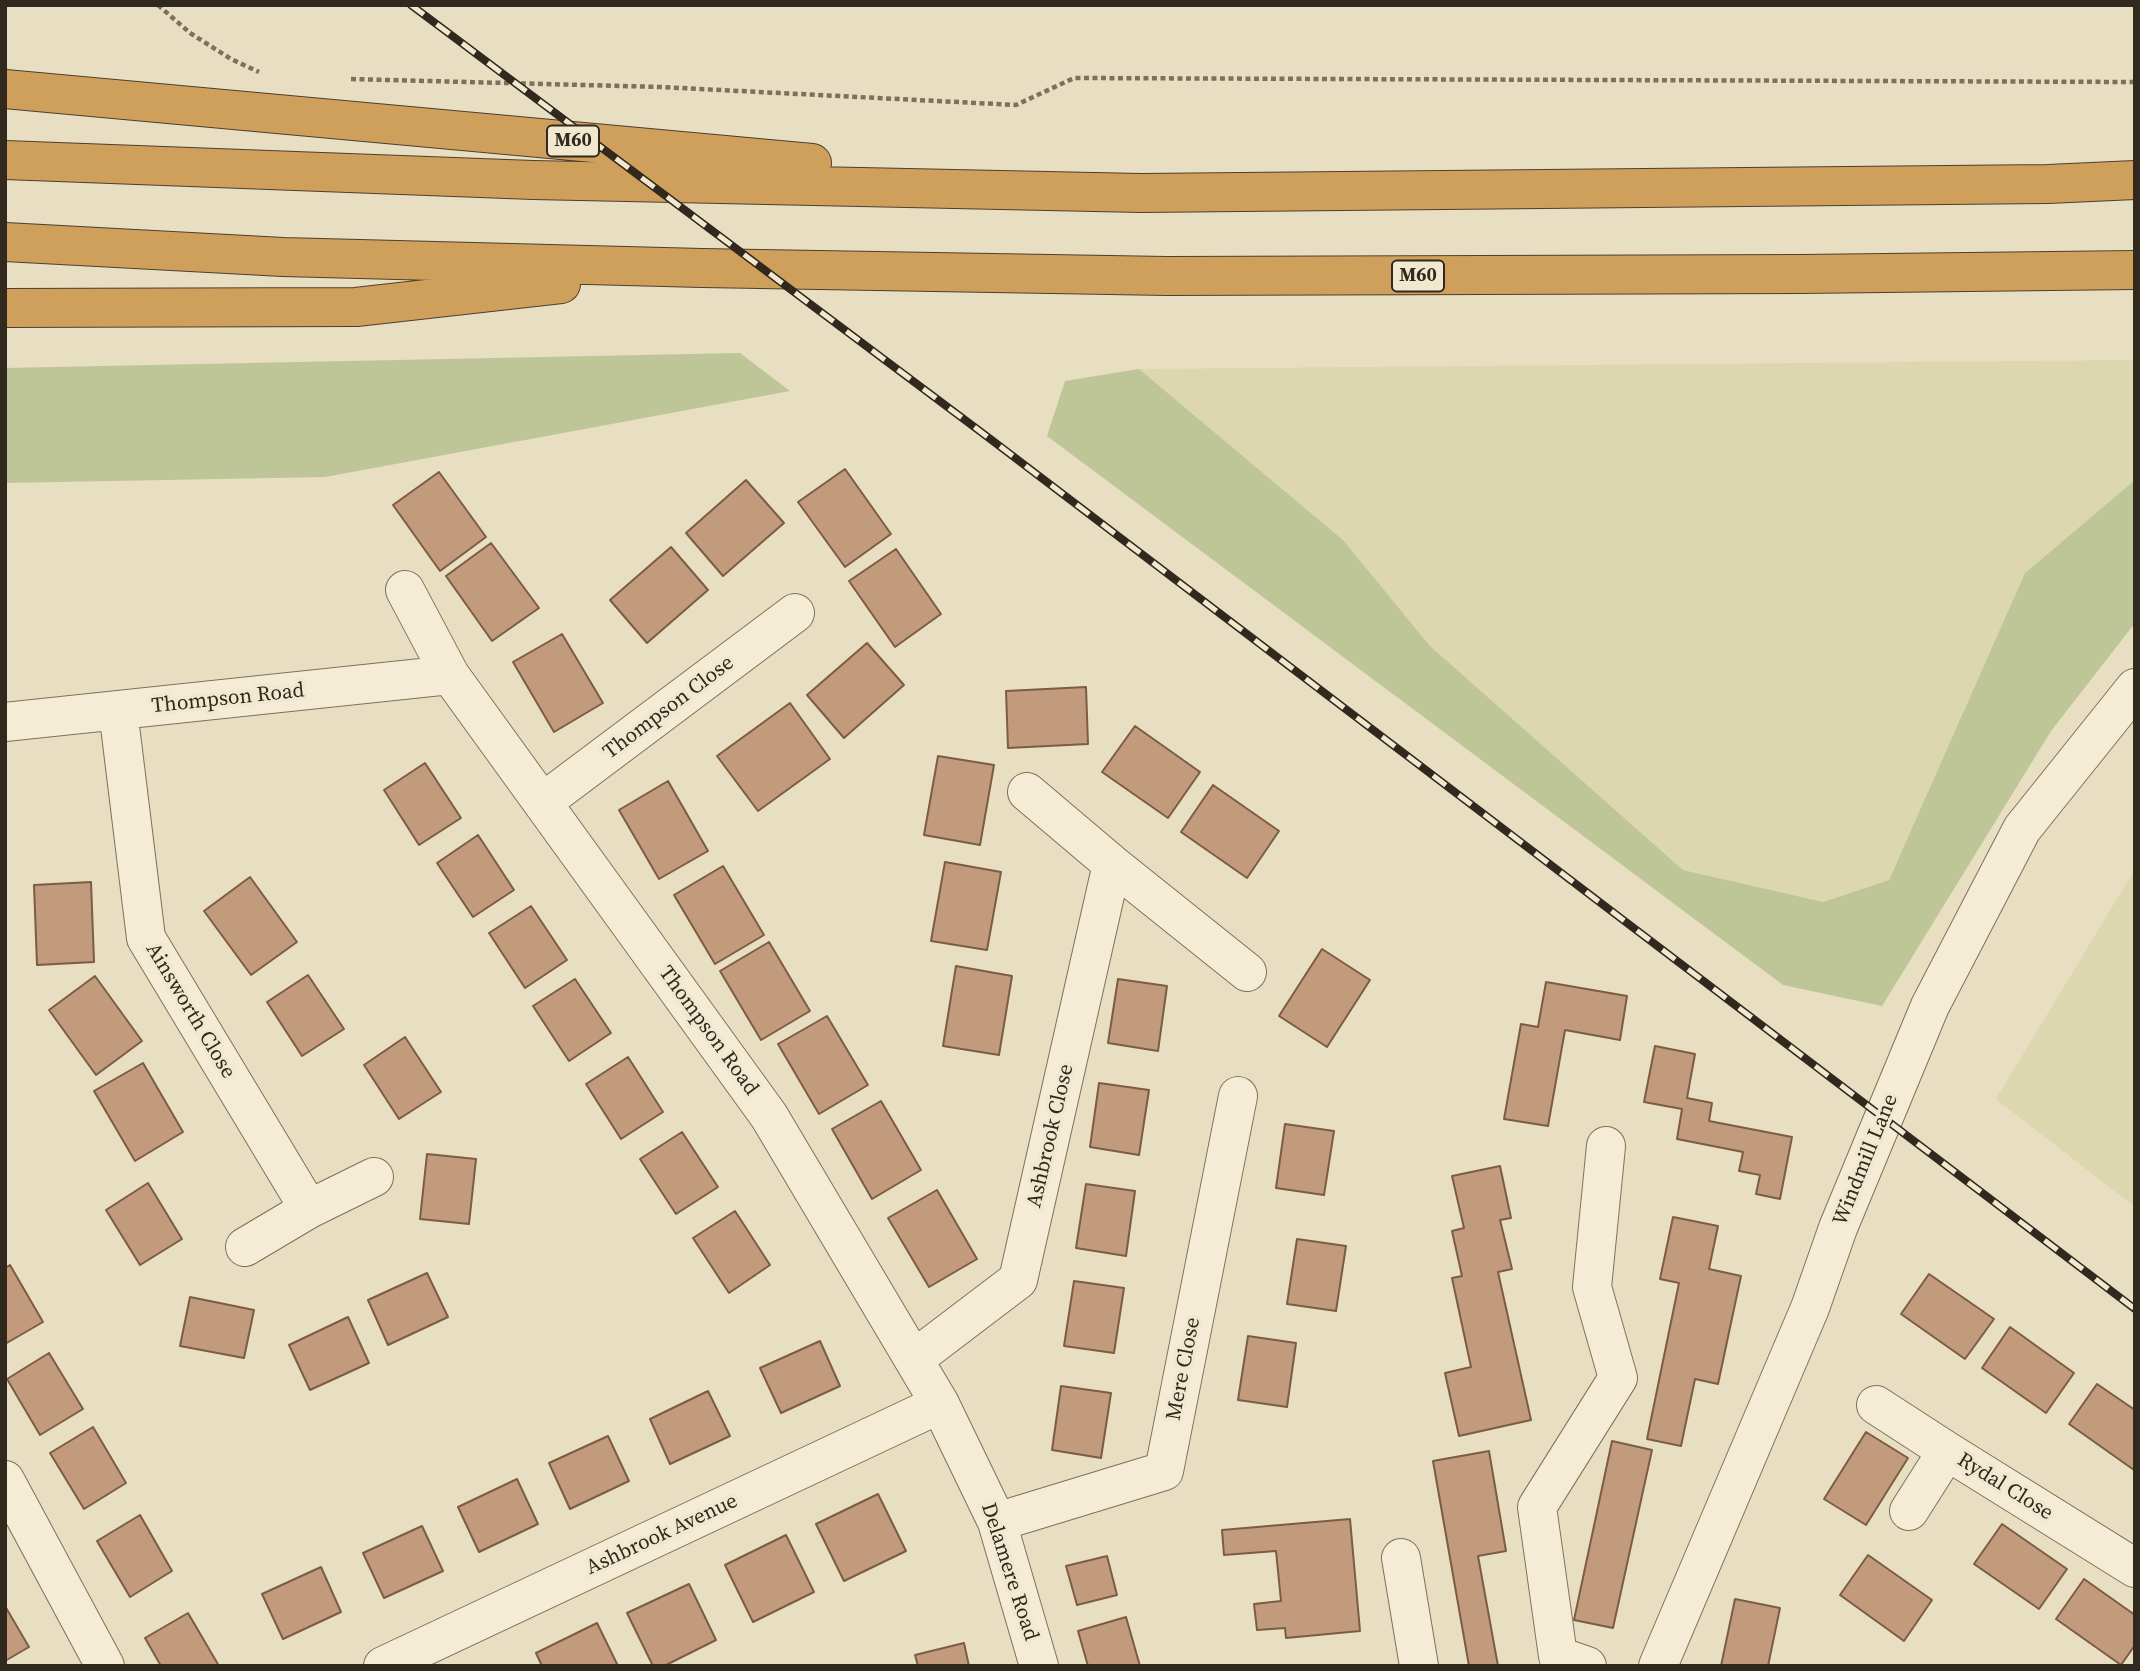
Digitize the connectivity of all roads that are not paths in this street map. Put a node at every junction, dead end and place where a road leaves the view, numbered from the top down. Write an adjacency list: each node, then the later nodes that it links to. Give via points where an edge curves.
1 (5, 89): 4 (highway, M60)
2 (5, 160): 4 (highway, M60, via 533,180)
3 (2135, 180): 4 (highway, M60)
4 (1141, 193)
5 (5, 242): 6 (highway, M60, via 284,257)
6 (702, 268): 7 (highway, M60, via 1167,276); 8 (highway, M60, via 356,307)
7 (2135, 270)
8 (5, 308)
9 (405, 590): 11 (street, Thompson Road)
10 (794, 613): 16 (street, Thompson Close)
11 (450, 675): 13 (street, Thompson Road); 16 (street, Thompson Road)
12 (2135, 688): 38 (street, Windmill Lane, via 2022,830 1930,1006 1838,1228 1810,1308)
13 (118, 710): 14 (street, Thompson Road); 22 (street, Ainsworth Close, via 146,938)
14 (5, 722)
15 (1027, 792): 17 (street)
16 (543, 802): 24 (street, Thompson Road, via 769,1116)
17 (1112, 864): 18 (street); 24 (street, Ashbrook Close, via 1018,1280)
18 (1247, 972)
19 (1238, 1096): 30 (street, Mere Close, via 1164,1471)
20 (1606, 1146): 37 (street, via 1592,1287 1618,1378 1537,1507 1558,1656)
21 (374, 1177): 22 (street)
22 (309, 1209): 23 (street)
23 (244, 1247)
24 (914, 1359): 25 (street, Thompson Road)
25 (940, 1404): 30 (street, Delamere Road); 34 (street, Ashbrook Avenue)
26 (1876, 1405): 27 (street, Rydal Close)
27 (1947, 1451): 29 (street); 32 (street, Rydal Close)
28 (5, 1480): 33 (street)
29 (1909, 1511)
30 (997, 1522): 35 (street, Delamere Road)
31 (1401, 1558): 36 (street)
32 (2135, 1568)
33 (105, 1666)
34 (383, 1666)
35 (1039, 1666)
36 (1419, 1666)
37 (1587, 1666)
38 (1658, 1666)

